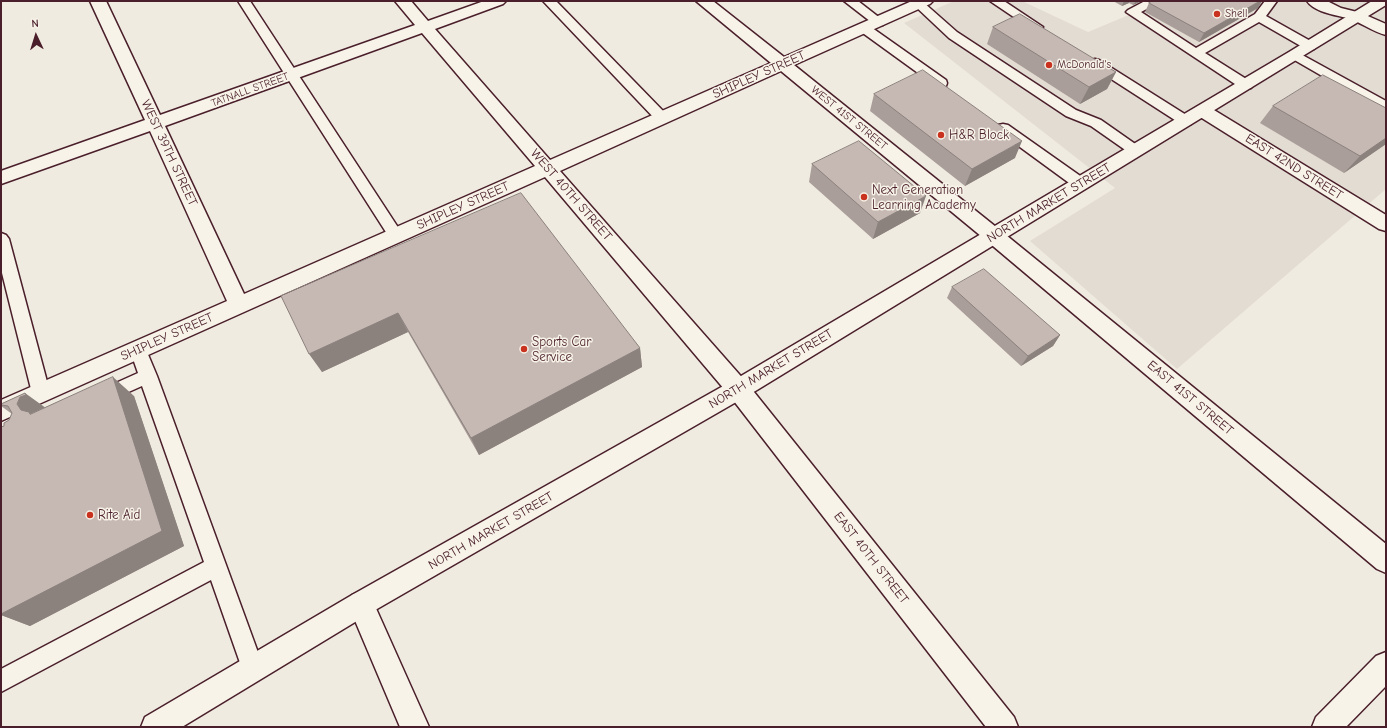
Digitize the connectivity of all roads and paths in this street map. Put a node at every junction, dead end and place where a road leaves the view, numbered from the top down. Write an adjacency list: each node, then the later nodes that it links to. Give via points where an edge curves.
1 (98, 1): 33 (street, WEST 39TH STREET)
2 (244, 1): 25 (lane)
3 (403, 1): 18 (street, WEST 40TH STREET)
4 (498, 1): 18 (street, TATNALL STREET)
5 (549, 1): 30 (lane)
6 (704, 1): 24 (street, WEST 41ST STREET)
7 (850, 1): 17 (lane)
8 (996, 1): 20 (lane)
9 (1154, 1): 22 (lane, via 1132,12)
10 (1271, 1): 16 (lane)
11 (1315, 1): 15 (street, via 1336,11)
12 (1347, 1): 15 (street)
13 (1382, 1): 15 (street, NORTH MARKET STREET)
14 (922, 2): 17 (street, SHIPLEY STREET); 34 (lane, via 960,39 1071,113 1096,123)
15 (1356, 16): 19 (street); 21 (street, NORTH MARKET STREET)
16 (1259, 17): 21 (lane); 22 (lane)
17 (871, 25): 24 (street, SHIPLEY STREET); 27 (lane)
18 (426, 27): 25 (street, TATNALL STREET); 35 (street, WEST 40TH STREET)
19 (1386, 30)
20 (1048, 34)
21 (1302, 51): 26 (street, NORTH MARKET STREET); 28 (lane)
22 (1196, 53): 26 (lane)
23 (1088, 59): 32 (lane)
24 (782, 65): 30 (street, SHIPLEY STREET); 40 (street, WEST 41ST STREET)
25 (291, 75): 33 (street, TATNALL STREET); 39 (lane)
26 (1246, 85): 29 (street, NORTH MARKET STREET)
27 (954, 92)
28 (1386, 107)
29 (1203, 111): 32 (street, NORTH MARKET STREET); 38 (street, EAST 42ND STREET)
30 (662, 118): 35 (street, SHIPLEY STREET)
31 (992, 120): 37 (lane)
32 (1186, 121): 34 (street, NORTH MARKET STREET)
33 (155, 123): 36 (street, TATNALL STREET); 42 (street, WEST 39TH STREET)
34 (1136, 151): 37 (street, NORTH MARKET STREET)
35 (548, 168): 39 (street, SHIPLEY STREET); 45 (street, WEST 40TH STREET)
36 (1, 178)
37 (1081, 184): 40 (street, NORTH MARKET STREET)
38 (1386, 224)
39 (396, 236): 42 (street, SHIPLEY STREET)
40 (994, 236): 45 (street, NORTH MARKET STREET); 49 (street, EAST 41ST STREET)
41 (1, 239): 46 (lane)
42 (239, 305): 43 (street, SHIPLEY STREET)
43 (138, 350): 44 (lane); 46 (street, SHIPLEY STREET)
44 (148, 376): 47 (lane); 50 (lane)
45 (738, 389): 51 (street, NORTH MARKET STREET); 57 (street, EAST 40TH STREET)
46 (41, 393): 48 (street, SHIPLEY STREET)
47 (93, 402)
48 (1, 411)
49 (1386, 560)
50 (216, 566): 53 (lane); 54 (lane)
51 (361, 604): 53 (street, NORTH MARKET STREET); 56 (street)
52 (1386, 666): 58 (street)
53 (253, 669): 55 (street, NORTH MARKET STREET)
54 (1, 681)
55 (155, 727)
56 (415, 727)
57 (1004, 727)
58 (1326, 727)

